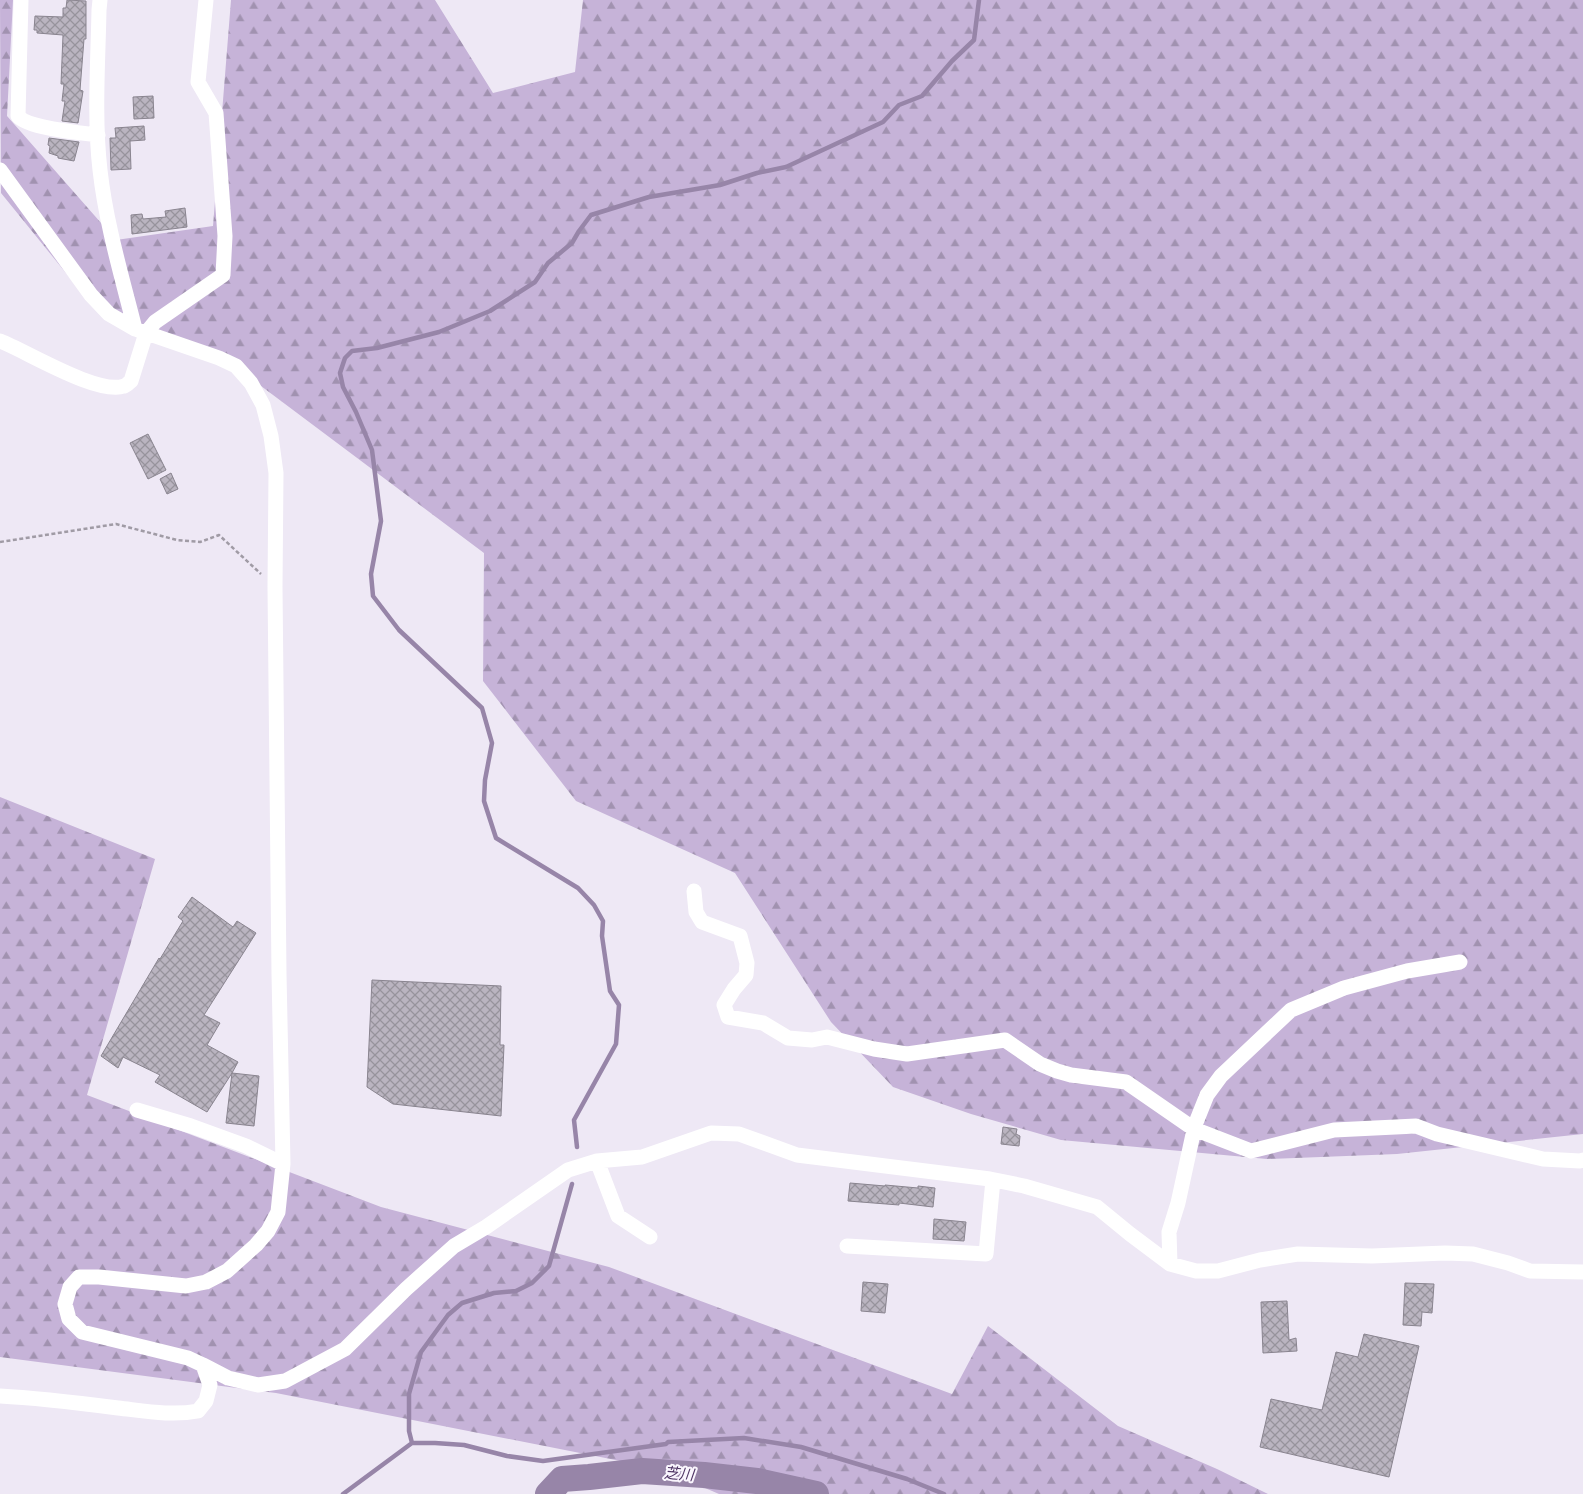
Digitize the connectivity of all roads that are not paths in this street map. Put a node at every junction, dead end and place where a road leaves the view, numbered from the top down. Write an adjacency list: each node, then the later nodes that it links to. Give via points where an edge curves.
1 (21, 0): 4 (street, via 18,116 32,125)
2 (100, 0): 4 (street)
3 (206, 0): 6 (street, via 198,82 216,113 225,236 223,275)
4 (98, 135): 6 (street, via 104,204)
5 (0, 170): 6 (street, via 91,295 109,314)
6 (141, 331): 7 (street, via 131,381 125,386 86,381); 14 (street, via 236,366 255,390 271,436 276,473)
7 (0, 341)
8 (694, 891): 11 (street, via 696,912 702,922 740,936 747,963 746,976 724,1005 728,1017 763,1023 788,1038 812,1040 827,1037 874,1050 907,1054 1005,1040 1040,1064 1057,1071 1126,1082)
9 (1460, 962): 11 (street, via 1407,971 1344,988 1291,1010 1221,1076 1207,1095)
10 (137, 1110): 14 (street, via 246,1146)
11 (1194, 1129): 12 (street, via 1251,1151 1334,1130 1416,1126 1543,1159); 18 (street, via 1169,1232)
12 (1583, 1160)
13 (598, 1161): 15 (street, via 642,1157 711,1133 739,1134 797,1156); 16 (street, via 618,1216); 20 (street, via 568,1170 454,1246 345,1349 285,1381 258,1385 228,1378)
14 (283, 1164): 20 (street, via 278,1212 268,1231 227,1271 206,1282 186,1286 79,1277 70,1287 64,1304 69,1319 82,1332 188,1358)
15 (993, 1180): 17 (street, via 986,1254); 18 (street, via 1097,1208)
16 (650, 1237)
17 (848, 1246)
18 (1170, 1264): 19 (street, via 1196,1271 1218,1270 1298,1254 1372,1256 1445,1253 1473,1254 1530,1271)
19 (1583, 1272)
20 (203, 1365): 21 (street, via 210,1385 206,1400 198,1411 186,1414)
21 (0, 1396)

